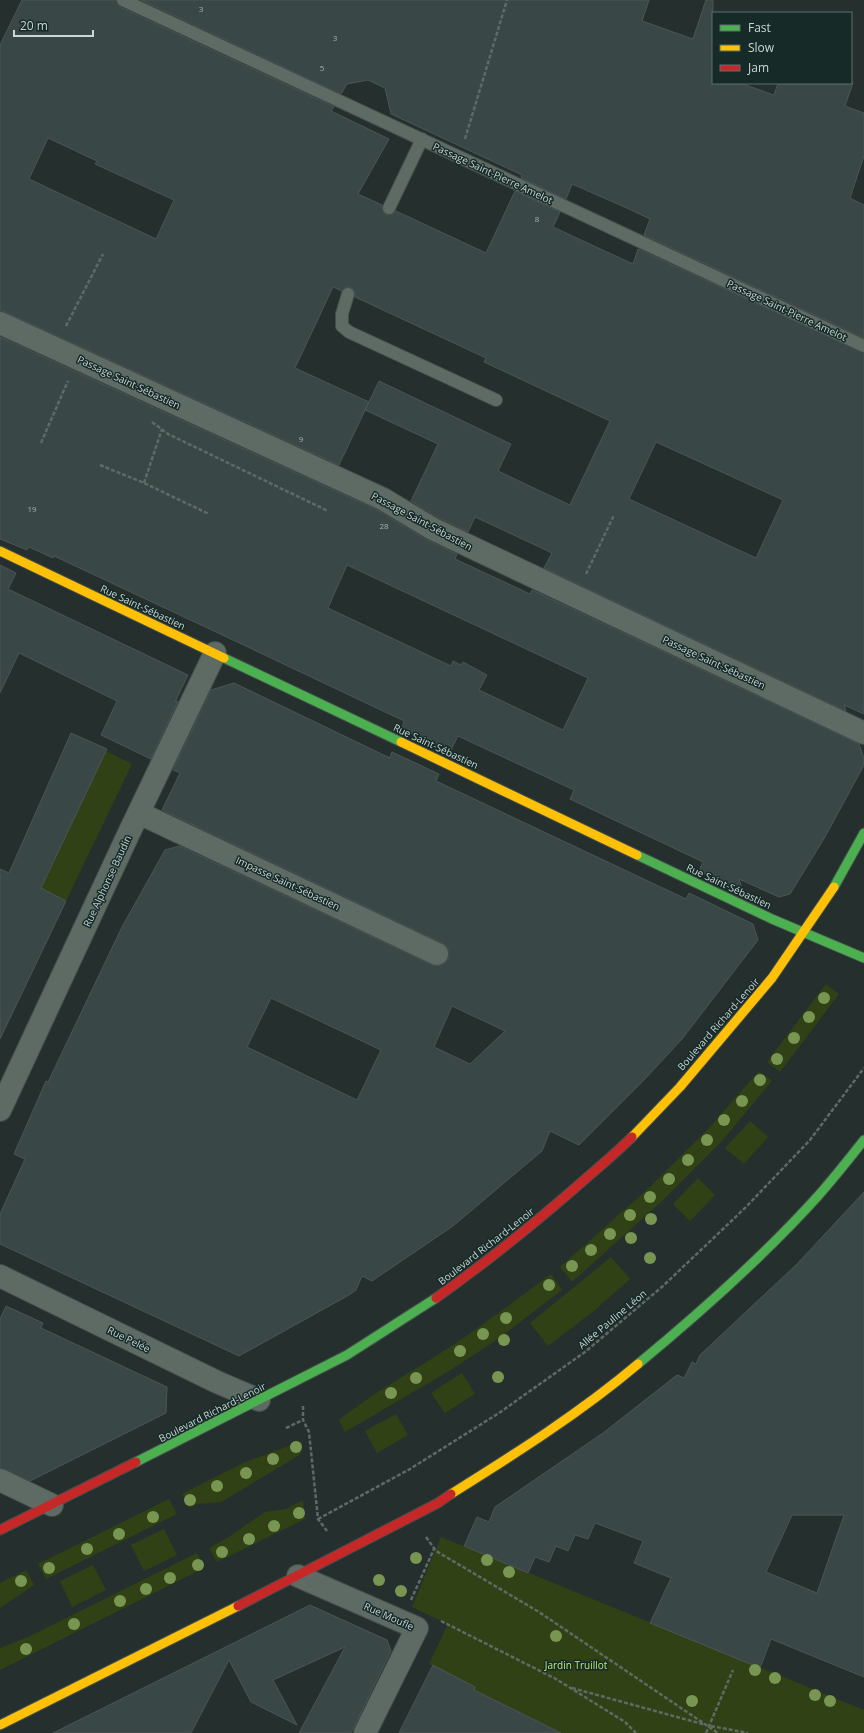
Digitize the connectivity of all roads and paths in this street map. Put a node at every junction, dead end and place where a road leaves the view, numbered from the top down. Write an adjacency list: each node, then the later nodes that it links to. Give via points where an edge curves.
1 (123, 0): 3 (lane, Passage Saint-Pierre Amelot)
2 (507, 0): 4 (path)
3 (422, 139): 5 (lane); 9 (lane, Passage Saint-Pierre Amelot)
4 (465, 140)
5 (389, 208)
6 (103, 254): 10 (path)
7 (348, 294): 12 (lane, via 342,314 342,326 349,332)
8 (0, 323): 10 (street, Passage Saint-Sébastien)
9 (864, 346)
10 (55, 348): 11 (street, Passage Saint-Sébastien)
11 (77, 358): 15 (path); 24 (street, Passage Saint-Sébastien, via 383,499 433,529)
12 (496, 400)
13 (150, 420): 14 (path)
14 (162, 429): 17 (path); 18 (path)
15 (41, 443)
16 (100, 465): 17 (path)
17 (144, 482): 19 (path)
18 (328, 511)
19 (209, 514)
20 (614, 515): 22 (path)
21 (0, 551): 23 (street, Rue Saint-Sébastien)
22 (585, 576)
23 (215, 653): 25 (street, Rue Alphonse Baudin); 27 (street, Rue Saint-Sébastien, via 772,919)
24 (864, 733)
25 (139, 813): 28 (street, Impasse Saint-Sébastien); 31 (street, Rue Alphonse Baudin)
26 (864, 833): 27 (street, Boulevard Richard-Lenoir, via 839,880)
27 (805, 932): 29 (street, Rue Saint-Sébastien); 34 (street, Boulevard Richard-Lenoir, via 772,978 680,1087 620,1148 550,1210 477,1269 425,1306 347,1356)
28 (437, 954)
29 (864, 958)
30 (864, 1068): 40 (path, Allée Pauline Léon, via 810,1140 745,1208 663,1286 585,1352 499,1413 410,1469)
31 (0, 1110)
32 (864, 1140): 43 (street, via 818,1196 760,1256 700,1312 618,1381 535,1441 438,1503)
33 (0, 1276): 34 (street, Rue Pelée)
34 (259, 1400): 39 (street, Boulevard Richard-Lenoir)
35 (303, 1401): 36 (path)
36 (303, 1420): 37 (path); 40 (path, via 308,1432)
37 (286, 1428)
38 (0, 1480): 39 (street)
39 (52, 1505): 41 (street, Boulevard Richard-Lenoir)
40 (318, 1519): 42 (path)
41 (0, 1530)
42 (327, 1531)
43 (298, 1576): 44 (street, Rue Moufle); 48 (street)
44 (402, 1621): 49 (path, via 435,1550 539,1612); 50 (street, Rue Moufle, via 417,1628)
45 (448, 1624): 47 (path)
46 (733, 1670): 49 (path)
47 (568, 1687): 49 (path); 51 (path, via 625,1722)
48 (0, 1725)
49 (710, 1726): 52 (path); 53 (path); 54 (path)
50 (365, 1733)
51 (636, 1733)
52 (706, 1733)
53 (718, 1733)
54 (748, 1733)

